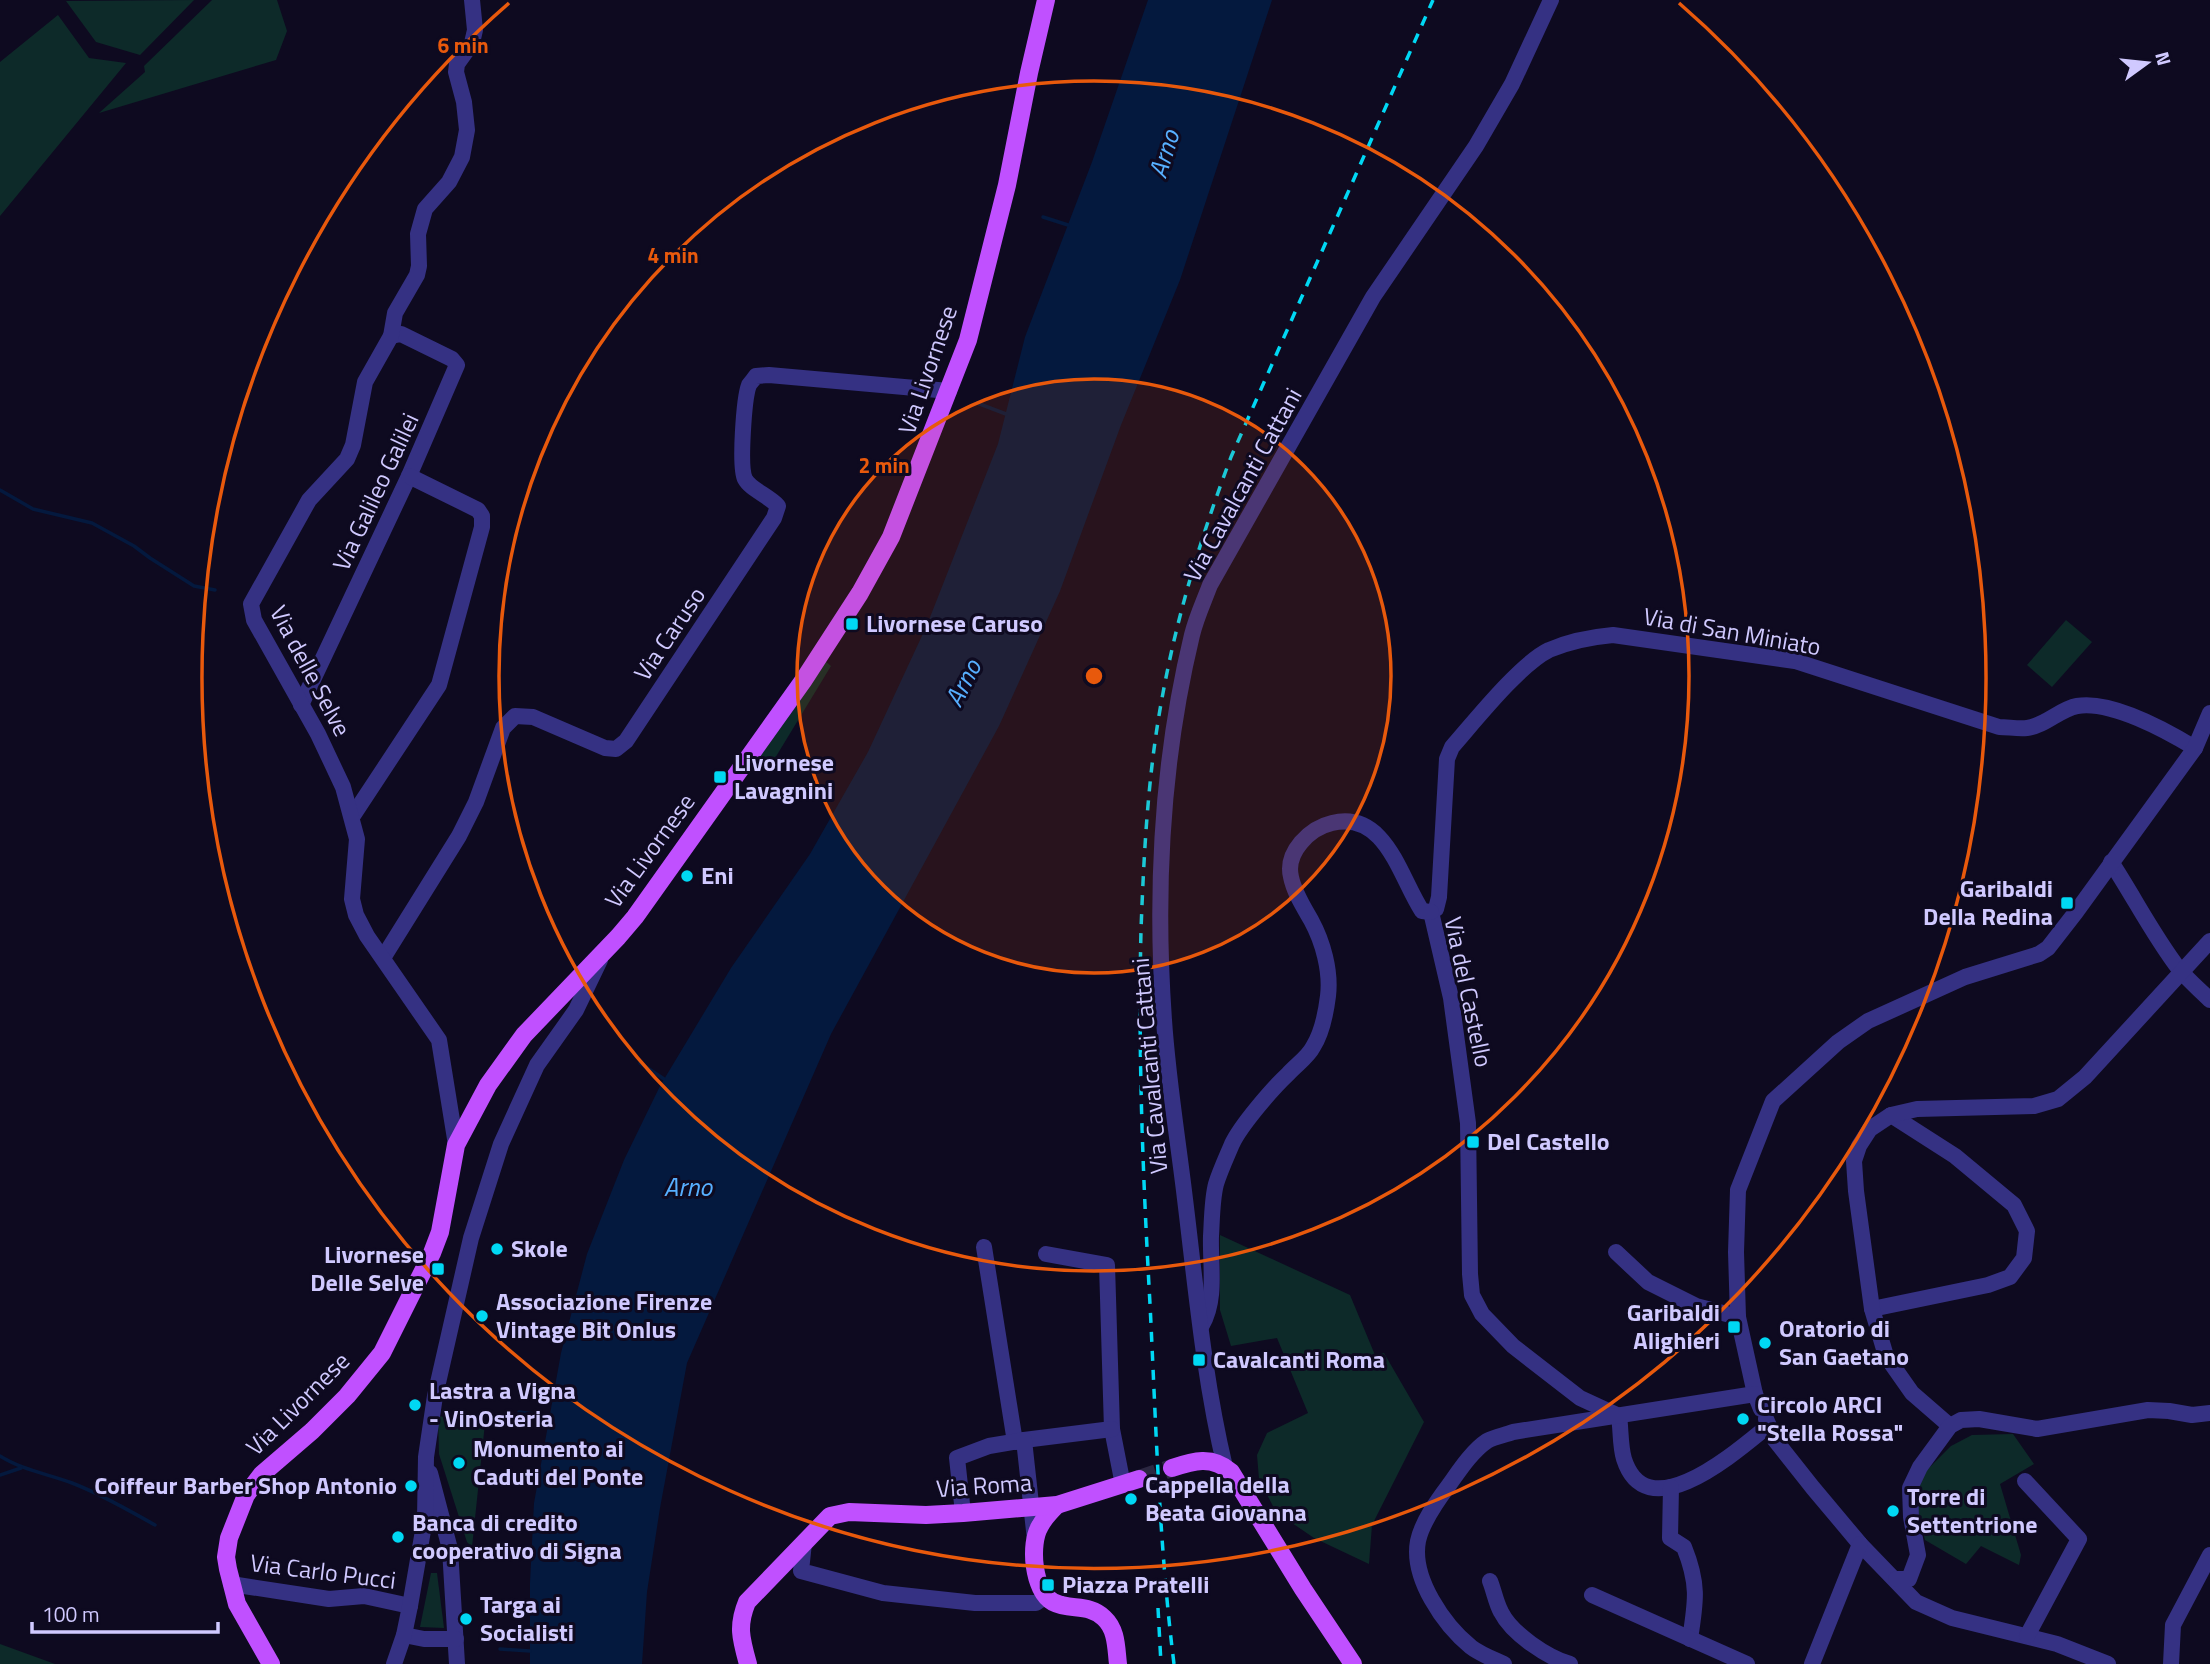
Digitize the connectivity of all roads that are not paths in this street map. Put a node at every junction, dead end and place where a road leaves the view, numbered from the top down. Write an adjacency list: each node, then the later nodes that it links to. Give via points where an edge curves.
1 (472, 0): 4 (street, Via delle Selve, via 475,30 456,72 466,117 464,149 449,182 425,209 418,234 417,275 395,313)
2 (1046, 0): 5 (main road, Via Livornese, via 1007,185 968,340)
3 (1551, 0): 25 (street, Via Cavalcanti Cattani, via 1512,84 1476,146 1373,297 1210,585 1193,633 1175,724 1160,903 1164,1021)
4 (391, 336): 6 (street, Via Galileo Galilei, via 401,334 457,365); 7 (street, Via delle Selve, via 365,382 347,459 309,500 251,604 254,620)
5 (949, 391): 14 (main road, Via Livornese, via 891,537 860,593 651,894); 15 (street, Via Caruso, via 756,376 749,386 742,466 745,480 778,506 774,518 626,741 605,748 533,717 515,716 503,728 477,802)
6 (409, 476): 7 (street, Via Galileo Galilei); 10 (street, via 478,510 482,527 439,685)
7 (301, 705): 10 (street, Via delle Selve, via 333,764)
8 (2210, 713): 9 (street)
9 (2194, 748): 11 (street); 12 (street, Via di San Miniato, via 2162,728 2096,706 2076,706 2028,728 1999,727 1795,661 1613,635 1585,638 1547,651 1524,669 1452,747 1447,758 1439,897)
10 (352, 817): 15 (street, Via delle Selve, via 357,853 352,899 367,936)
11 (2111, 862): 16 (street); 24 (street, via 2048,948 1965,977 1868,1021 1773,1101 1738,1190)
12 (1431, 912): 25 (street, Via del Castello, via 1422,911 1387,846 1368,828 1333,822 1302,840 1293,856 1290,873 1324,952 1328,995 1313,1048 1234,1141 1216,1184 1210,1303); 28 (street, Via del Castello, via 1451,998 1468,1122 1472,1295 1482,1314 1513,1346 1580,1398)
13 (2210, 941): 16 (street)
14 (604, 951): 19 (main road, Via Livornese, via 524,1035 488,1085); 32 (street, via 576,1010 537,1065 502,1144 462,1271)
15 (383, 958): 19 (street, Via delle Selve, via 439,1040)
16 (2181, 971): 17 (street); 18 (street, via 2085,1077 2058,1099 2034,1106 1943,1107)
17 (2210, 1000)
18 (1891, 1115): 23 (street, via 1870,1129 1854,1161); 23 (street, via 1955,1156 2014,1205 2027,1231 2024,1258 2010,1277)
19 (456, 1145): 47 (main road, Via Livornese, via 440,1232 413,1294 382,1353 347,1396 246,1494 229,1538 226,1558)
20 (984, 1247): 31 (street)
21 (1616, 1252): 24 (street, via 1648,1282 1696,1306)
22 (1046, 1254): 30 (street, via 1107,1265)
23 (1872, 1308): 29 (street, via 1886,1356 1912,1393)
24 (1738, 1317): 26 (street)
25 (1201, 1327): 33 (street, Via Cavalcanti Cattani)
26 (1762, 1412): 28 (street); 37 (street, via 1731,1456 1706,1473); 43 (street, via 1775,1440)
27 (2210, 1413): 29 (street, via 2148,1410 2037,1429 1979,1419)
28 (1619, 1416): 37 (street, via 1624,1459 1640,1485); 61 (street, via 1488,1441 1456,1476 1425,1523 1416,1554 1430,1597 1446,1622 1472,1648)
29 (1950, 1426): 45 (street, via 1920,1466 1910,1488 1918,1555 1909,1578)
30 (1112, 1429): 31 (street); 36 (street)
31 (1020, 1441): 39 (street); 40 (street, via 957,1458)
32 (426, 1457): 50 (street, via 425,1519); 53 (street, via 450,1549)
33 (1225, 1466): 34 (main road, via 1203,1460); 60 (main road)
34 (1172, 1468)
35 (2025, 1480): 52 (street, via 2079,1539)
36 (1131, 1482): 38 (main road, Via Roma)
37 (1671, 1487): 54 (street, via 1670,1538 1685,1547 1695,1586)
38 (1057, 1505): 39 (main road, Via Roma); 41 (main road, via 1038,1528)
39 (1031, 1507): 40 (main road, Via Roma); 41 (street)
40 (963, 1513): 42 (main road, Via Roma, via 849,1512 830,1516)
41 (1035, 1540): 49 (main road, via 1037,1579)
42 (804, 1544): 49 (street, via 801,1571 883,1592 975,1603 1036,1602); 58 (main road, via 747,1601 740,1627)
43 (1860, 1544): 45 (street); 64 (street)
44 (2210, 1555): 66 (street, via 2173,1625)
45 (1896, 1579): 52 (street, via 1916,1602 1952,1618)
46 (1490, 1581): 62 (street, via 1502,1614 1528,1643)
47 (231, 1584): 50 (street, Via Carlo Pucci, via 329,1599 365,1596); 55 (main road, Via Livornese)
48 (1592, 1595): 54 (street)
49 (1046, 1596): 59 (main road, via 1052,1602 1096,1611 1106,1619 1113,1630)
50 (411, 1606): 51 (street)
51 (404, 1635): 53 (street); 56 (street)
52 (2027, 1636): 65 (street)
53 (456, 1639): 57 (street)
54 (1690, 1639): 63 (street)
55 (271, 1664)
56 (394, 1664)
57 (457, 1664)
58 (748, 1664)
59 (1118, 1664)
60 (1353, 1664)
61 (1504, 1664)
62 (1570, 1664)
63 (1746, 1664)
64 (1812, 1664)
65 (2108, 1664)
66 (2171, 1664)

